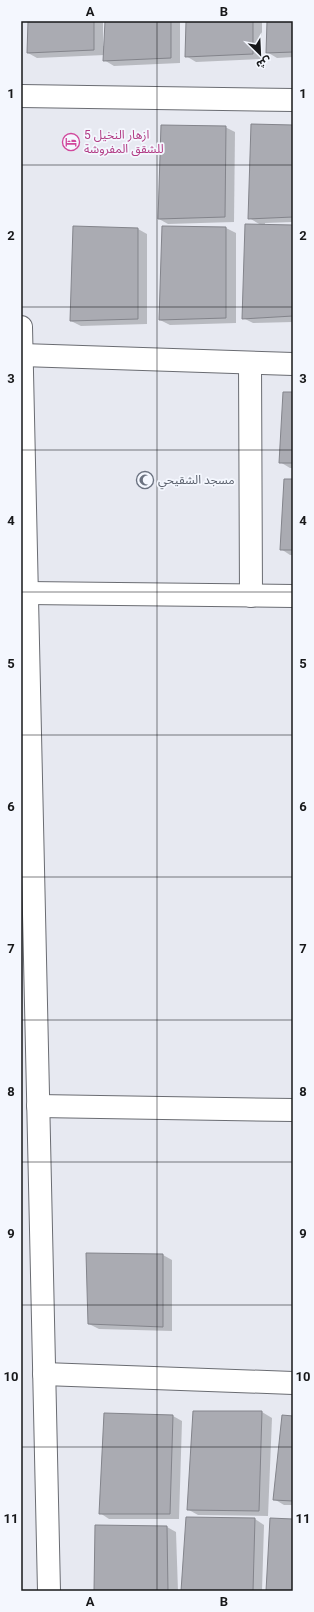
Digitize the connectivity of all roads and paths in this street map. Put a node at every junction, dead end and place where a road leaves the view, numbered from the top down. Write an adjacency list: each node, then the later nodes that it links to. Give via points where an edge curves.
1 (21, 96): 2 (street)
2 (293, 100)
3 (21, 327): 4 (street)
4 (22, 355): 5 (street); 7 (street)
5 (250, 363): 6 (street); 8 (street)
6 (293, 364)
7 (27, 593): 8 (street); 10 (street)
8 (251, 596): 9 (street)
9 (293, 596)
10 (27, 853): 11 (street)
11 (38, 1106): 12 (street); 13 (street)
12 (293, 1110)
13 (44, 1374): 14 (street); 15 (street)
14 (293, 1383)
15 (49, 1591)

